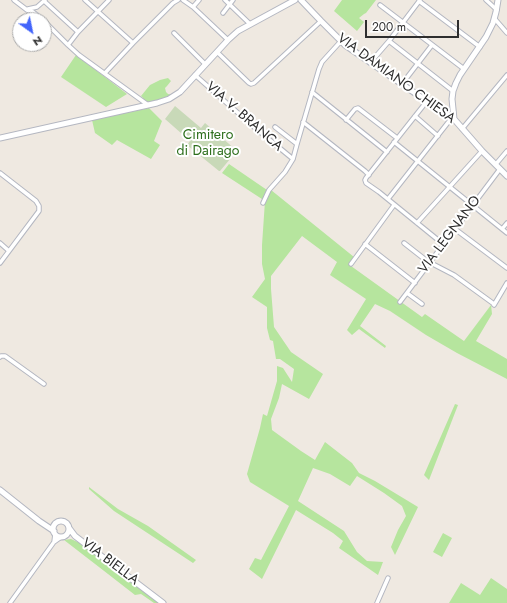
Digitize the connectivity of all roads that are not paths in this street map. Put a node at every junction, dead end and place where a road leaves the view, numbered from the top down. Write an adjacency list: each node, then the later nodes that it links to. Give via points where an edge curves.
1 (14, 0): 20 (street)
2 (44, 0): 20 (street, via 37,7); 30 (street)
3 (85, 0): 23 (street)
4 (109, 0): 23 (street)
5 (170, 0): 16 (street)
6 (178, 0): 16 (street)
7 (183, 0): 19 (street)
8 (199, 0): 19 (street)
9 (225, 0): 17 (street)
10 (233, 0): 17 (street)
11 (295, 0): 28 (street)
12 (301, 0): 26 (street, VIA DAMIANO CHIESA)
13 (420, 0): 27 (street); 39 (street)
14 (486, 0): 21 (street)
15 (498, 0): 21 (street)
16 (173, 3): 36 (street)
17 (230, 4): 24 (street); 28 (street)
18 (380, 5): 27 (street)
19 (193, 7): 33 (street)
20 (27, 10): 22 (street)
21 (497, 10): 25 (street)
22 (33, 12)
23 (98, 12): 30 (street); 36 (street)
24 (223, 13)
25 (494, 18): 32 (street); 39 (street)
26 (321, 22): 34 (street, VIA DAMIANO CHIESA); 40 (street, via 254,84 249,84)
27 (402, 22): 35 (street); 38 (street)
28 (250, 24): 33 (street)
29 (52, 30): 37 (street)
30 (78, 32): 37 (street)
31 (174, 33): 43 (street)
32 (507, 33)
33 (228, 40): 40 (street)
34 (341, 41): 41 (street, VIA DAMIANO CHIESA); 50 (street, via 322,62)
35 (389, 41): 41 (street); 42 (street)
36 (133, 43): 45 (street)
37 (68, 45): 45 (street)
38 (432, 45): 42 (street); 44 (street)
39 (480, 47): 44 (street)
40 (217, 52): 43 (street)
41 (370, 63): 48 (street, VIA DAMIANO CHIESA)
42 (418, 63): 48 (street); 49 (street)
43 (205, 64): 46 (street)
44 (464, 69): 49 (street)
45 (105, 73): 52 (street)
46 (195, 75): 52 (street, via 174,96); 67 (street, VIA V. BRANCA)
47 (507, 75): 58 (street)
48 (402, 84): 51 (street, VIA DAMIANO CHIESA)
49 (453, 91): 54 (street)
50 (312, 92): 55 (street); 56 (street)
51 (427, 101): 53 (street); 54 (street, VIA DAMIANO CHIESA)
52 (148, 105): 60 (street)
53 (415, 116): 59 (street); 61 (street)
54 (454, 118): 58 (street, VIA DAMIANO CHIESA); 59 (street)
55 (346, 120): 61 (street, via 358,108); 66 (street)
56 (303, 122): 63 (street); 71 (street)
57 (275, 127): 63 (street)
58 (462, 129): 64 (street, VIA DAMIANO CHIESA)
59 (438, 136): 68 (street)
60 (0, 138)
61 (397, 138): 62 (street)
62 (394, 142): 66 (street); 68 (street)
63 (297, 144): 67 (street)
64 (482, 151): 69 (street, VIA DAMIANO CHIESA); 73 (street)
65 (507, 151): 69 (street, VIA LEGNANO)
66 (387, 152): 71 (street)
67 (293, 159): 75 (street, via 269,190)
68 (418, 162): 73 (street); 74 (street)
69 (498, 166): 72 (street, VIA DAMIANO CHIESA); 77 (street, VIA LEGNANO)
70 (0, 173): 87 (street, via 39,206 39,211)
71 (369, 175): 74 (street, via 366,183)
72 (507, 176)
73 (450, 187): 77 (street); 78 (street)
74 (388, 200): 76 (street)
75 (263, 203)
76 (394, 204): 78 (street); 85 (street)
77 (472, 205): 80 (street, VIA LEGNANO); 81 (street)
78 (417, 223): 86 (street)
79 (507, 223): 81 (street)
80 (455, 229): 86 (street, VIA LEGNANO); 91 (street)
81 (502, 229): 82 (street)
82 (507, 233)
83 (0, 243): 87 (street)
84 (404, 243): 88 (street)
85 (365, 244): 90 (street); 92 (street)
86 (443, 244): 88 (street, VIA LEGNANO)
87 (9, 251): 89 (street)
88 (430, 262): 92 (street, VIA LEGNANO); 93 (street, via 454,275 494,305)
89 (0, 263)
90 (351, 264)
91 (507, 268)
92 (415, 283): 94 (street, VIA LEGNANO)
93 (507, 283)
94 (407, 293): 95 (street, VIA LEGNANO); 96 (street)
95 (400, 302)
96 (422, 304)
97 (0, 357): 98 (street, via 5,356)
98 (44, 384)
99 (0, 490): 101 (street)
100 (57, 523): 101 (street); 102 (street, via 64,522); 103 (street, via 54,526)
101 (44, 524): 103 (street)
102 (69, 528): 104 (street); 105 (street, VIA BIELLA)
103 (55, 532): 104 (street); 106 (street)
104 (64, 536): 105 (street, VIA BIELLA); 106 (street)
105 (75, 536): 109 (street, VIA BIELLA)
106 (54, 542): 108 (street)
107 (388, 578): 110 (street)
108 (10, 603)
109 (163, 603)
110 (377, 603)

